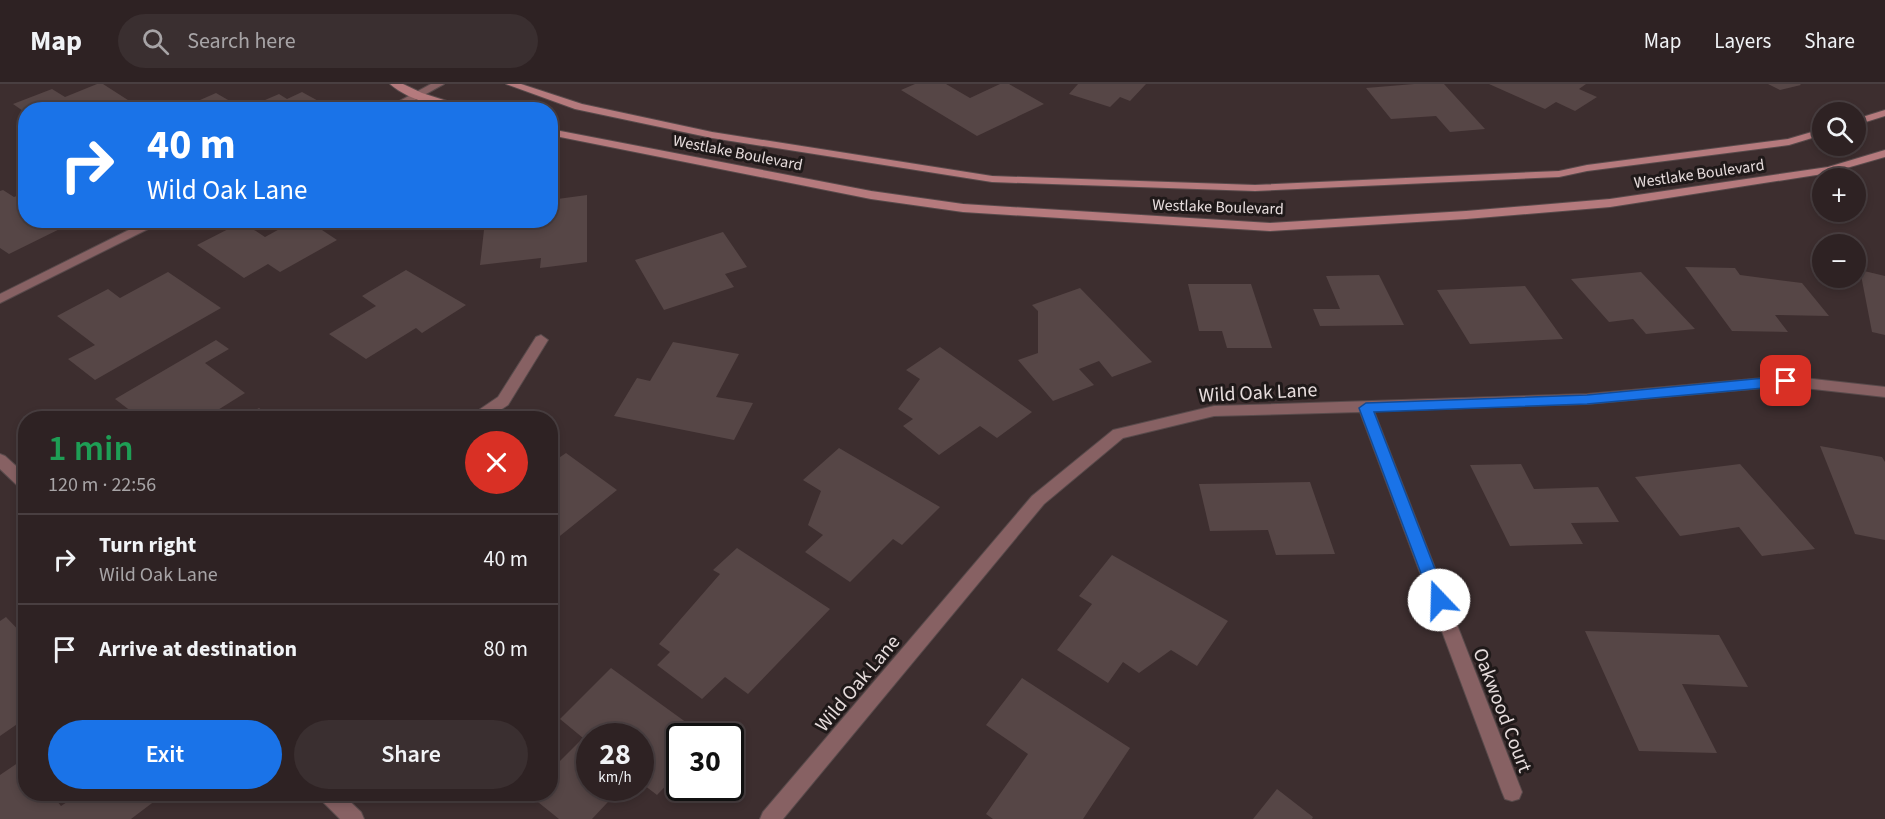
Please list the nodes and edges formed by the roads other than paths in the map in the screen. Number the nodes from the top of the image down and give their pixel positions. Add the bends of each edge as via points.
1 (395, 84) edge
2 (439, 84) edge
3 (511, 84) edge
4 (418, 94) junction
5 (403, 102) edge
6 (444, 102) edge
7 (1885, 113) edge
8 (1866, 119) edge
9 (558, 134) edge
10 (1812, 135) edge
11 (1885, 153) edge
12 (144, 228) edge
13 (0, 298) edge
14 (541, 340) dead end
15 (1885, 392) edge
16 (1366, 408) junction
17 (488, 411) edge
18 (0, 460) edge
19 (18, 477) edge
20 (1512, 792) dead end
21 (336, 801) edge
22 (354, 819) edge
23 (770, 819) edge

1 - 4 street
2 - 4 street
3 - 10 street, Westlake Boulevard via 579,107 711,135 992,179 1075,183 1255,188 1559,174 1789,142
4 - 5 street
4 - 6 street
7 - 8 street
9 - 11 street, Westlake Boulevard via 871,195 963,208 1270,227 1610,203 1829,170
12 - 13 street
14 - 17 street via 503,401
15 - 16 street, Wild Oak Lane via 1786,381 1587,399
16 - 20 street, Oakwood Court
16 - 23 street, Wild Oak Lane via 1214,411 1118,434 1038,500
18 - 19 street
21 - 22 street

